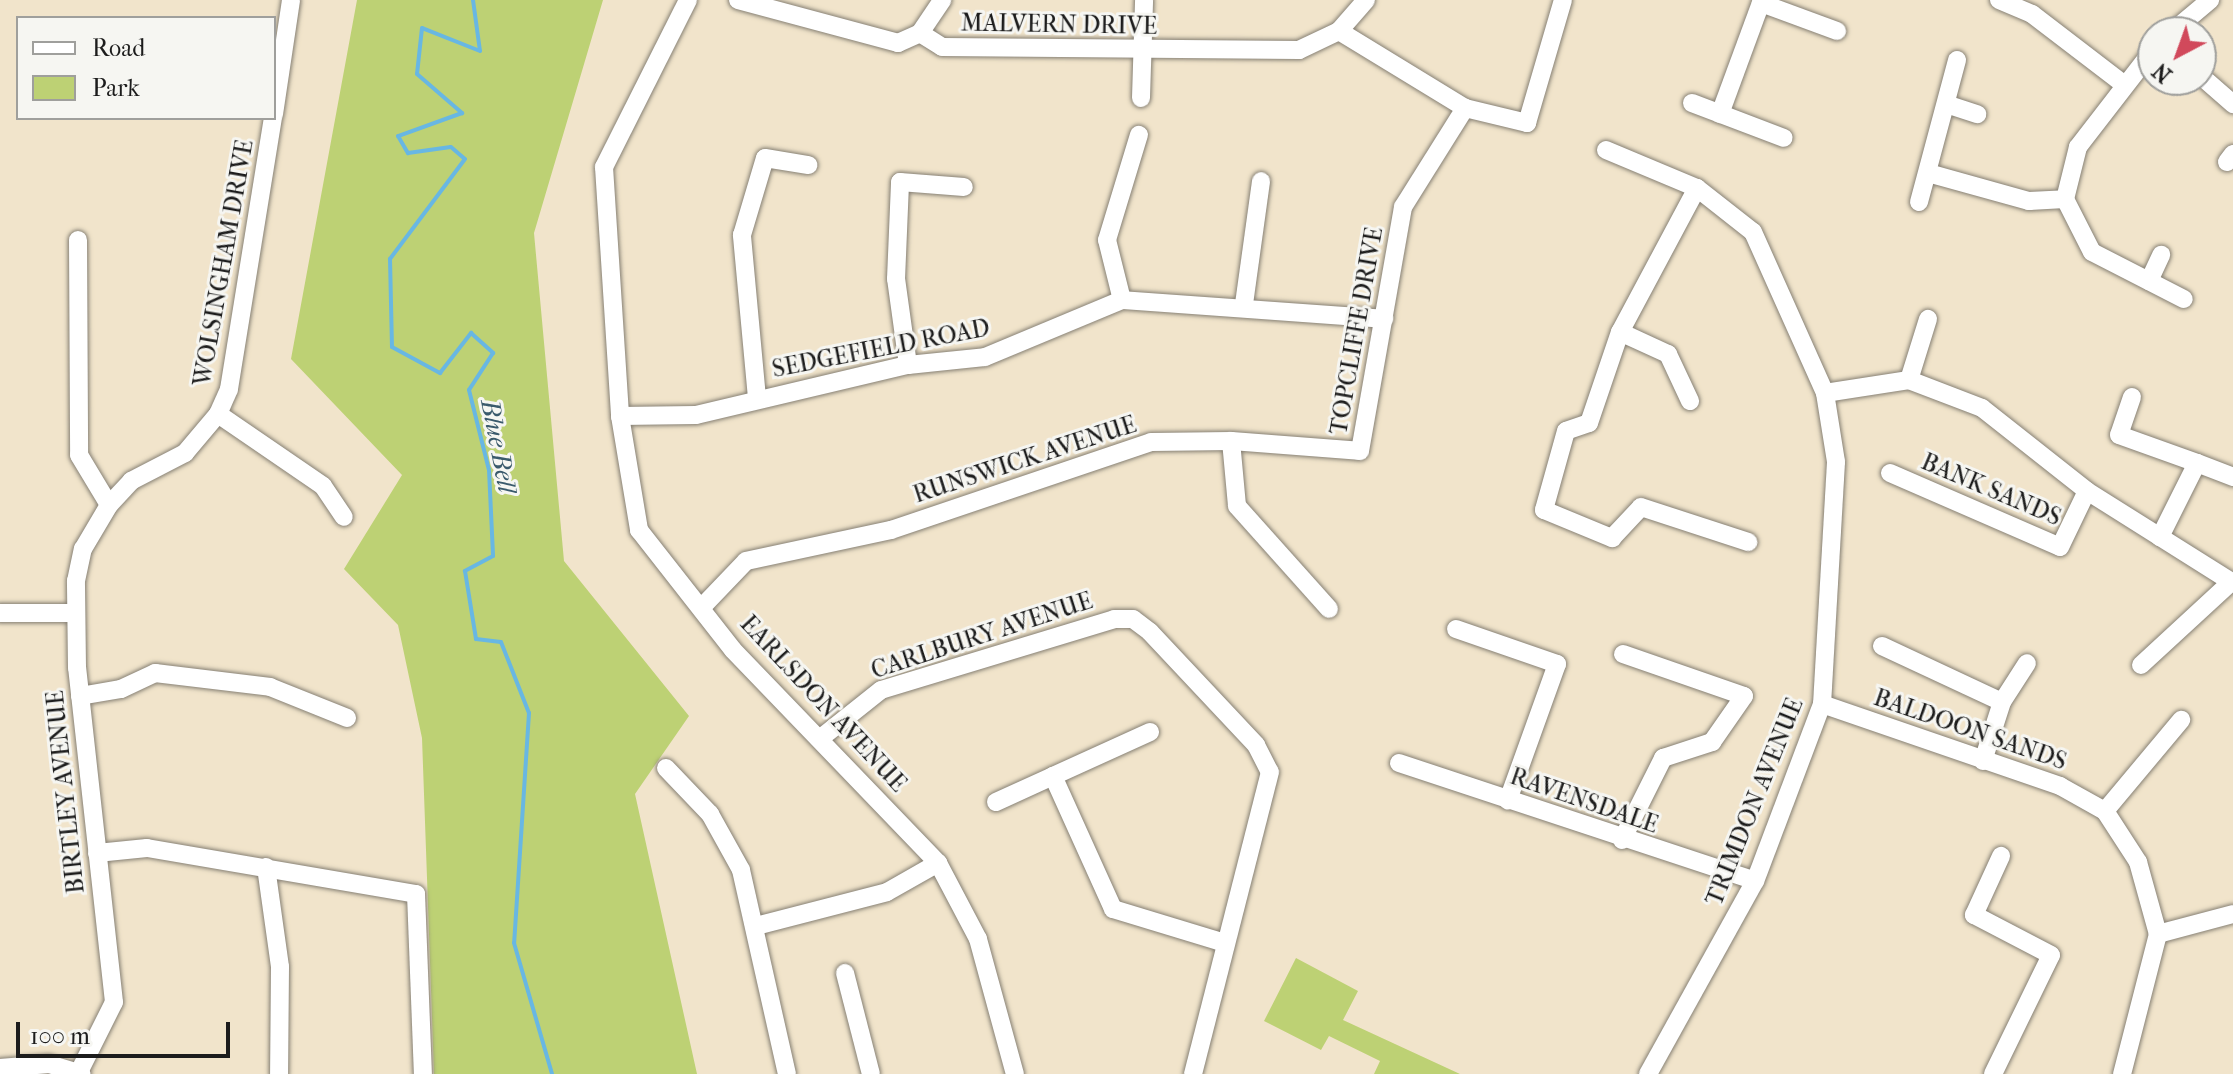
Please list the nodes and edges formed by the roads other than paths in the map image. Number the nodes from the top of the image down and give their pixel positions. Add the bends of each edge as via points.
1 (291, 0) edge
2 (688, 0) edge
3 (942, 0) edge
4 (1144, 0) edge
5 (1366, 0) edge
6 (1563, 0) edge
7 (1999, 0) edge
8 (2210, 0) edge
9 (746, 1) edge
10 (1762, 2) edge
11 (2036, 7) edge
12 (2191, 16) edge
13 (1339, 31) junction
14 (1837, 31) dead end
15 (920, 33) junction
16 (1143, 50) junction
17 (1957, 60) dead end
18 (2137, 66) edge
19 (2121, 82) junction
20 (2217, 90) edge
21 (276, 97) edge
22 (1141, 98) dead end
23 (1692, 103) dead end
24 (1946, 104) junction
25 (2233, 104) edge
26 (1465, 108) junction
27 (1720, 114) junction
28 (1977, 114) dead end
29 (272, 120) edge
30 (1139, 135) dead end
31 (1784, 138) dead end
32 (1606, 150) dead end
33 (808, 165) dead end
34 (1928, 173) junction
35 (1261, 181) dead end
36 (964, 187) dead end
37 (1697, 188) junction
38 (2065, 199) junction
39 (1919, 202) dead end
40 (78, 240) dead end
41 (2161, 255) dead end
42 (2149, 281) junction
43 (2184, 299) dead end
44 (1122, 300) junction
45 (1244, 304) junction
46 (1384, 319) junction
47 (1928, 319) dead end
48 (1620, 332) junction
49 (908, 365) junction
50 (1909, 380) junction
51 (1825, 393) junction
52 (2132, 397) dead end
53 (757, 398) junction
54 (1690, 401) dead end
55 (218, 414) junction
56 (620, 416) junction
57 (1231, 441) junction
58 (2197, 463) junction
59 (1890, 473) dead end
60 (2233, 477) edge
61 (2087, 491) junction
62 (109, 505) junction
63 (344, 517) dead end
64 (2160, 537) junction
65 (1748, 542) dead end
66 (2232, 582) edge
67 (703, 606) junction
68 (1329, 609) dead end
69 (0, 613) edge
70 (74, 613) junction
71 (1456, 629) dead end
72 (1882, 646) dead end
73 (1623, 654) dead end
74 (2027, 663) dead end
75 (2141, 665) dead end
76 (80, 696) junction
77 (2002, 702) junction
78 (1822, 704) junction
79 (347, 718) dead end
80 (2181, 720) dead end
81 (1150, 732) dead end
82 (822, 737) junction
83 (1983, 761) junction
84 (1399, 763) dead end
85 (666, 768) dead end
86 (1053, 776) junction
87 (1508, 800) junction
88 (996, 802) dead end
89 (2105, 811) junction
90 (1622, 840) junction
91 (97, 853) junction
92 (2001, 856) dead end
93 (938, 863) junction
94 (266, 867) junction
95 (1755, 881) junction
96 (2233, 914) edge
97 (756, 926) junction
98 (2158, 934) junction
99 (1225, 943) junction
100 (845, 973) dead end
101 (0, 1068) edge
102 (80, 1073) edge
103 (279, 1074) edge
104 (423, 1074) edge
105 (787, 1074) edge
106 (871, 1074) edge
107 (1015, 1074) edge
108 (1193, 1074) edge
109 (1648, 1074) edge
110 (1993, 1074) edge
111 (2122, 1074) edge

1 - 21 street, WOLSINGHAM DRIVE
2 - 56 street, EARLSDON AVENUE via 604,167
3 - 15 street
4 - 16 street
5 - 13 street
6 - 26 street via 1527,123
7 - 11 street
8 - 12 street
9 - 15 street via 898,43
10 - 14 street
10 - 27 street
11 - 19 street
13 - 16 street, MALVERN DRIVE via 1299,50
13 - 26 street
15 - 16 street, MALVERN DRIVE via 942,47
16 - 22 street
17 - 24 street
18 - 19 street
19 - 38 street via 2078,147
20 - 25 street
23 - 27 street
24 - 28 street
24 - 34 street
26 - 46 street, TOPCLIFFE DRIVE via 1403,207
27 - 31 street
29 - 55 street, WOLSINGHAM DRIVE via 229,389
30 - 44 street via 1107,240
32 - 37 street, TRIMDON AVENUE
33 - 53 street via 765,158 742,235
34 - 38 street via 2029,201
34 - 39 street
35 - 45 street
36 - 49 street via 900,182 896,279
37 - 48 street
37 - 51 street, TRIMDON AVENUE via 1753,232
38 - 42 street via 2092,252
40 - 62 street via 79,455
41 - 42 street
42 - 43 street
44 - 45 street, SEDGEFIELD ROAD
44 - 49 street, SEDGEFIELD ROAD via 985,357
45 - 46 street, SEDGEFIELD ROAD
46 - 57 street, TOPCLIFFE DRIVE via 1360,451
47 - 50 street
48 - 54 street via 1668,354
48 - 65 street via 1589,423 1566,431 1544,510 1612,538 1641,507
49 - 53 street, SEDGEFIELD ROAD
50 - 51 street
50 - 61 street via 1982,408
51 - 78 street, TRIMDON AVENUE via 1836,462 1836,556
52 - 58 street via 2119,435
53 - 56 street, SEDGEFIELD ROAD via 696,415
55 - 62 street, WOLSINGHAM DRIVE via 185,453 131,481
55 - 63 street via 323,486
56 - 67 street, EARLSDON AVENUE via 639,530
57 - 67 street, RUNSWICK AVENUE via 1151,442 891,530 746,561
57 - 68 street via 1237,506
58 - 60 street
58 - 64 street
59 - 61 street, BANK SANDS via 2060,547
61 - 64 street
62 - 70 street, BIRTLEY AVENUE via 83,549
64 - 66 street
66 - 75 street
67 - 82 street, EARLSDON AVENUE via 733,650
69 - 70 street
70 - 76 street, BIRTLEY AVENUE
71 - 87 street via 1557,664
72 - 77 street
73 - 90 street via 1744,696 1712,742 1663,758
74 - 77 street
76 - 79 street via 121,689 155,673 270,687
76 - 91 street, BIRTLEY AVENUE
77 - 83 street
78 - 83 street, BALDOON SANDS
78 - 95 street, TRIMDON AVENUE
80 - 89 street
81 - 86 street via 1135,746
82 - 93 street, EARLSDON AVENUE
82 - 99 street, CARLBURY AVENUE via 881,690 1114,619 1133,619 1268,763 1270,781
83 - 89 street, BALDOON SANDS via 2060,786
84 - 87 street, RAVENSDALE
85 - 97 street via 721,829
86 - 88 street
86 - 99 street via 1113,909
87 - 90 street, RAVENSDALE
89 - 98 street, BALDOON SANDS via 2138,862
90 - 95 street, RAVENSDALE
91 - 94 street via 147,848
91 - 102 street, BIRTLEY AVENUE via 114,1002
92 - 110 street via 1974,915 2051,955
93 - 97 street via 887,892
93 - 107 street, EARLSDON AVENUE via 978,939
94 - 103 street via 280,967
94 - 104 street via 416,894
95 - 109 street, TRIMDON AVENUE
96 - 98 street
97 - 105 street
98 - 111 street, BALDOON SANDS
99 - 108 street, CARLBURY AVENUE
100 - 106 street
101 - 102 street via 49,1064

